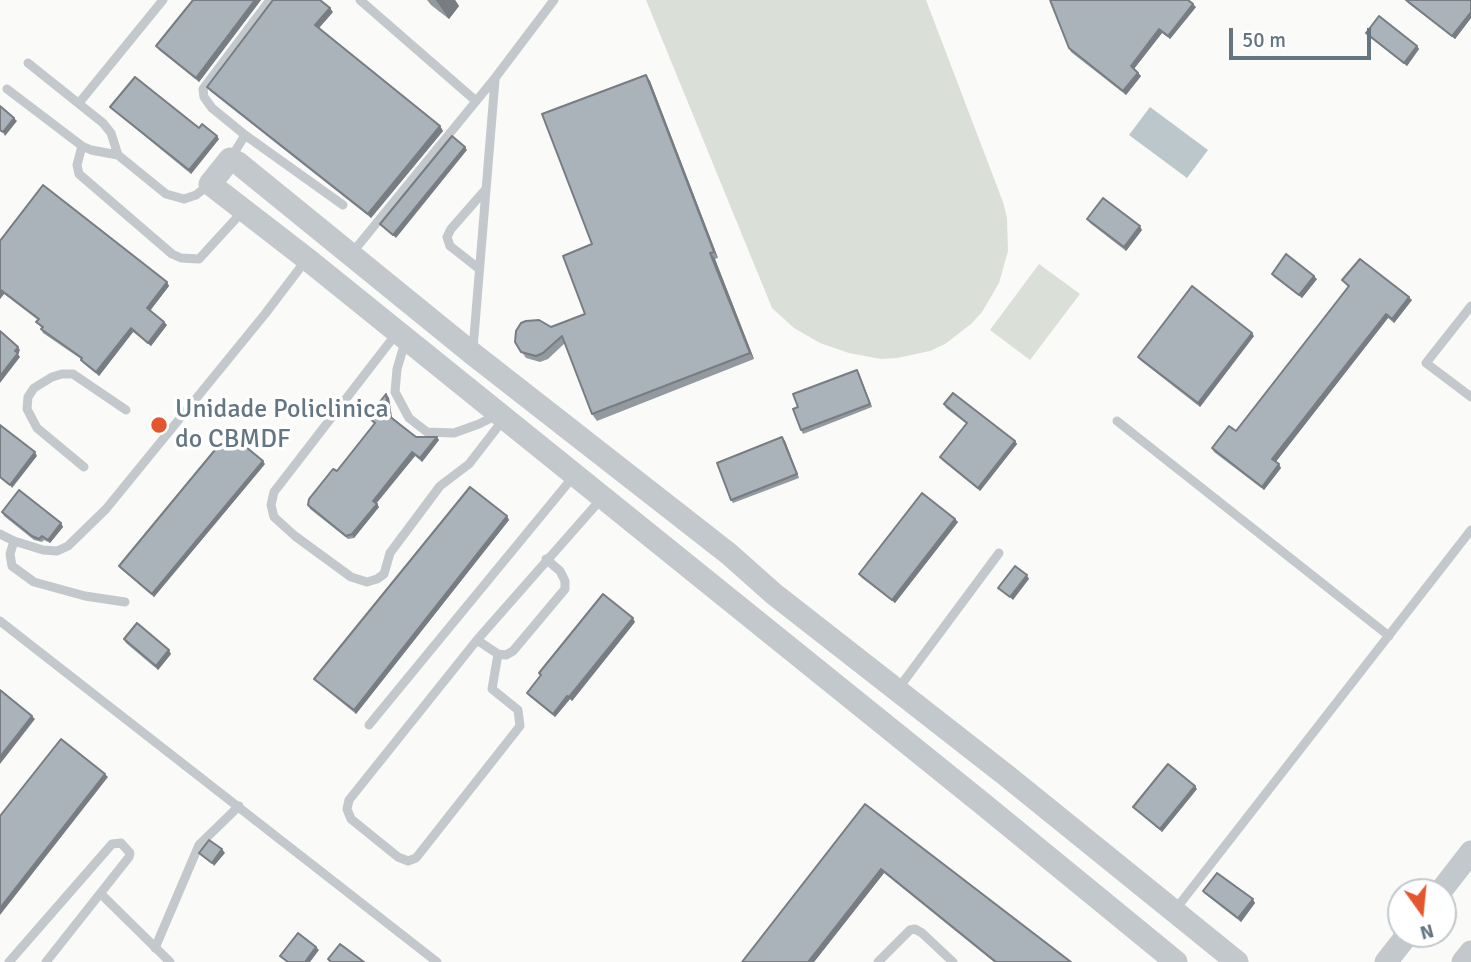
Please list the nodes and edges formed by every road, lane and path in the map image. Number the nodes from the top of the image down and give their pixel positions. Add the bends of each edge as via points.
1 (163, 0) edge
2 (270, 0) edge
3 (360, 0) edge
4 (554, 0) edge
5 (28, 63) dead end
6 (495, 78) junction
7 (7, 89) dead end
8 (476, 101) junction
9 (79, 103) junction
10 (245, 135) junction
11 (82, 146) junction
12 (118, 155) junction
13 (230, 159) junction
14 (209, 184) junction
15 (487, 188) junction
16 (275, 192) junction
17 (343, 205) dead end
18 (248, 214) junction
19 (351, 254) junction
20 (307, 259) junction
21 (478, 268) junction
22 (1471, 306) edge
23 (401, 336) junction
24 (472, 354) junction
25 (1471, 397) edge
26 (542, 409) junction
27 (126, 410) dead end
28 (501, 416) junction
29 (1117, 421) dead end
30 (524, 435) junction
31 (84, 467) dead end
32 (575, 476) junction
33 (602, 498) junction
34 (1471, 530) edge
35 (0, 534) edge
36 (14, 541) junction
37 (999, 553) dead end
38 (546, 559) junction
39 (774, 594) junction
40 (125, 602) dead end
41 (0, 621) edge
42 (755, 621) junction
43 (1389, 636) junction
44 (477, 640) junction
45 (498, 654) junction
46 (897, 690) junction
47 (369, 725) dead end
48 (1007, 776) junction
49 (983, 804) junction
50 (239, 807) junction
51 (1471, 852) edge
52 (1451, 878) edge
53 (101, 894) junction
54 (1182, 918) junction
55 (155, 948) junction
56 (1397, 948) edge
57 (1471, 952) edge
58 (9, 962) edge
59 (46, 962) edge
60 (170, 962) edge
61 (437, 962) edge
62 (878, 962) edge
63 (953, 962) edge
64 (1177, 962) edge
65 (1237, 962) edge
66 (1386, 962) edge
67 (1463, 962) edge

1 - 9 lane
2 - 10 lane via 202,89 212,108
3 - 8 lane
4 - 6 lane
5 - 9 lane
6 - 8 lane
6 - 15 lane
7 - 11 lane
8 - 19 lane
9 - 12 lane via 111,133
10 - 13 lane
10 - 17 lane
11 - 12 lane
11 - 18 lane via 79,174 181,258 198,259
12 - 14 lane via 166,194 184,199
13 - 14 street
13 - 16 street
14 - 18 street
15 - 21 lane
15 - 21 lane via 446,237 450,246
16 - 18 street
16 - 19 street
18 - 20 street
19 - 24 street
20 - 23 street
20 - 36 lane via 106,509 80,535 57,551
21 - 24 lane
22 - 25 lane via 1426,363
23 - 28 street
23 - 28 lane via 395,392 409,418 427,432 454,433
23 - 28 lane via 274,492 274,517 295,536 351,577 367,582 377,579 384,574 390,552 440,486 469,464
24 - 26 street
26 - 30 street
26 - 39 street
27 - 31 lane via 73,374 52,377 34,388 27,409 37,428
28 - 30 street
29 - 43 lane
30 - 32 street
32 - 33 street
32 - 47 lane
33 - 38 lane
33 - 42 street
34 - 43 lane
35 - 36 lane
36 - 40 lane via 12,566 34,582
37 - 46 lane
38 - 44 lane
38 - 45 lane via 560,572 565,589 513,651
39 - 42 street
39 - 46 street
41 - 50 lane
42 - 49 street
43 - 54 lane
44 - 45 lane
44 - 45 lane via 349,800 351,820 398,858 416,858 520,726 518,710 492,690
46 - 48 street
48 - 49 street
48 - 54 street
49 - 64 street
50 - 55 lane via 199,845
50 - 61 lane
51 - 52 street
53 - 55 lane
53 - 58 lane via 129,857 121,844 112,844
53 - 59 lane
54 - 64 street
54 - 65 street
55 - 60 lane
56 - 66 street
57 - 67 street
62 - 63 lane via 915,929

